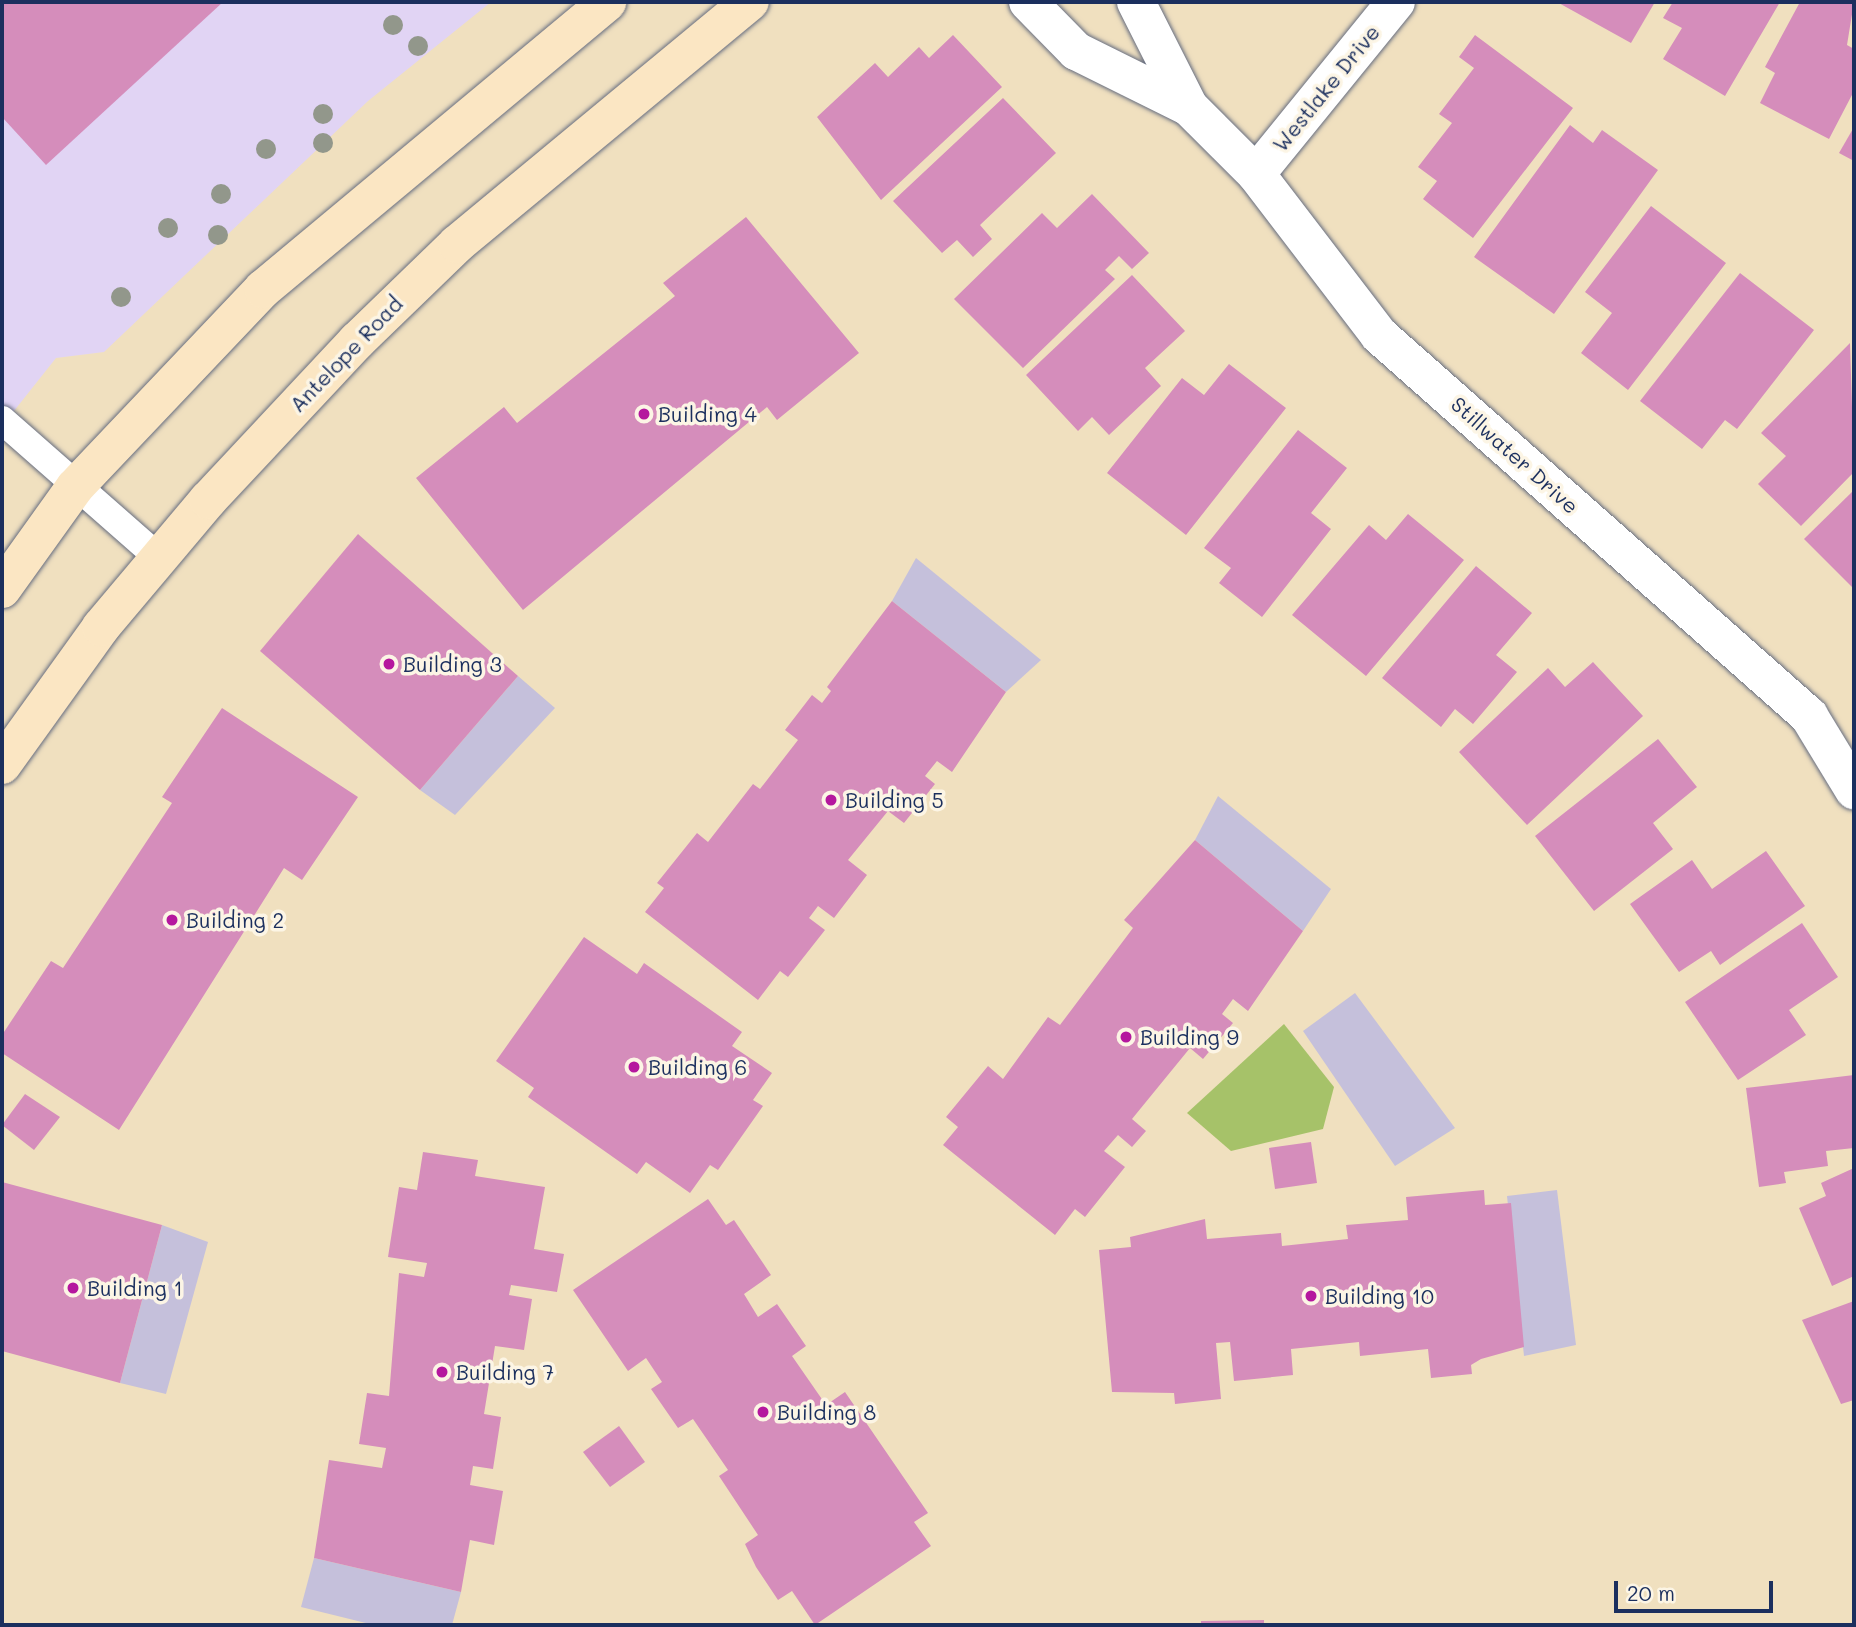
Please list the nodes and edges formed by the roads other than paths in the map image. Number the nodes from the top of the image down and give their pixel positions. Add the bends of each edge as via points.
1 (607, 2) edge
2 (750, 2) edge
3 (1028, 2) edge
4 (1136, 2) edge
5 (1396, 2) edge
6 (1189, 107) junction
7 (1256, 174) junction
8 (2, 419) edge
9 (75, 487) junction
10 (159, 558) junction
11 (2, 589) edge
12 (2, 765) edge
13 (1854, 790) edge

1 - 9 main road via 262,289
2 - 10 main road, Antelope Road via 457,244 357,341
3 - 6 street, Stillwater Drive via 1076,51
4 - 6 street, Stillwater Drive
5 - 7 street, Westlake Drive
6 - 7 street, Stillwater Drive
7 - 13 street, Stillwater Drive via 1379,335 1809,716
8 - 9 lane
9 - 10 lane
9 - 11 main road
10 - 12 main road, Antelope Road

